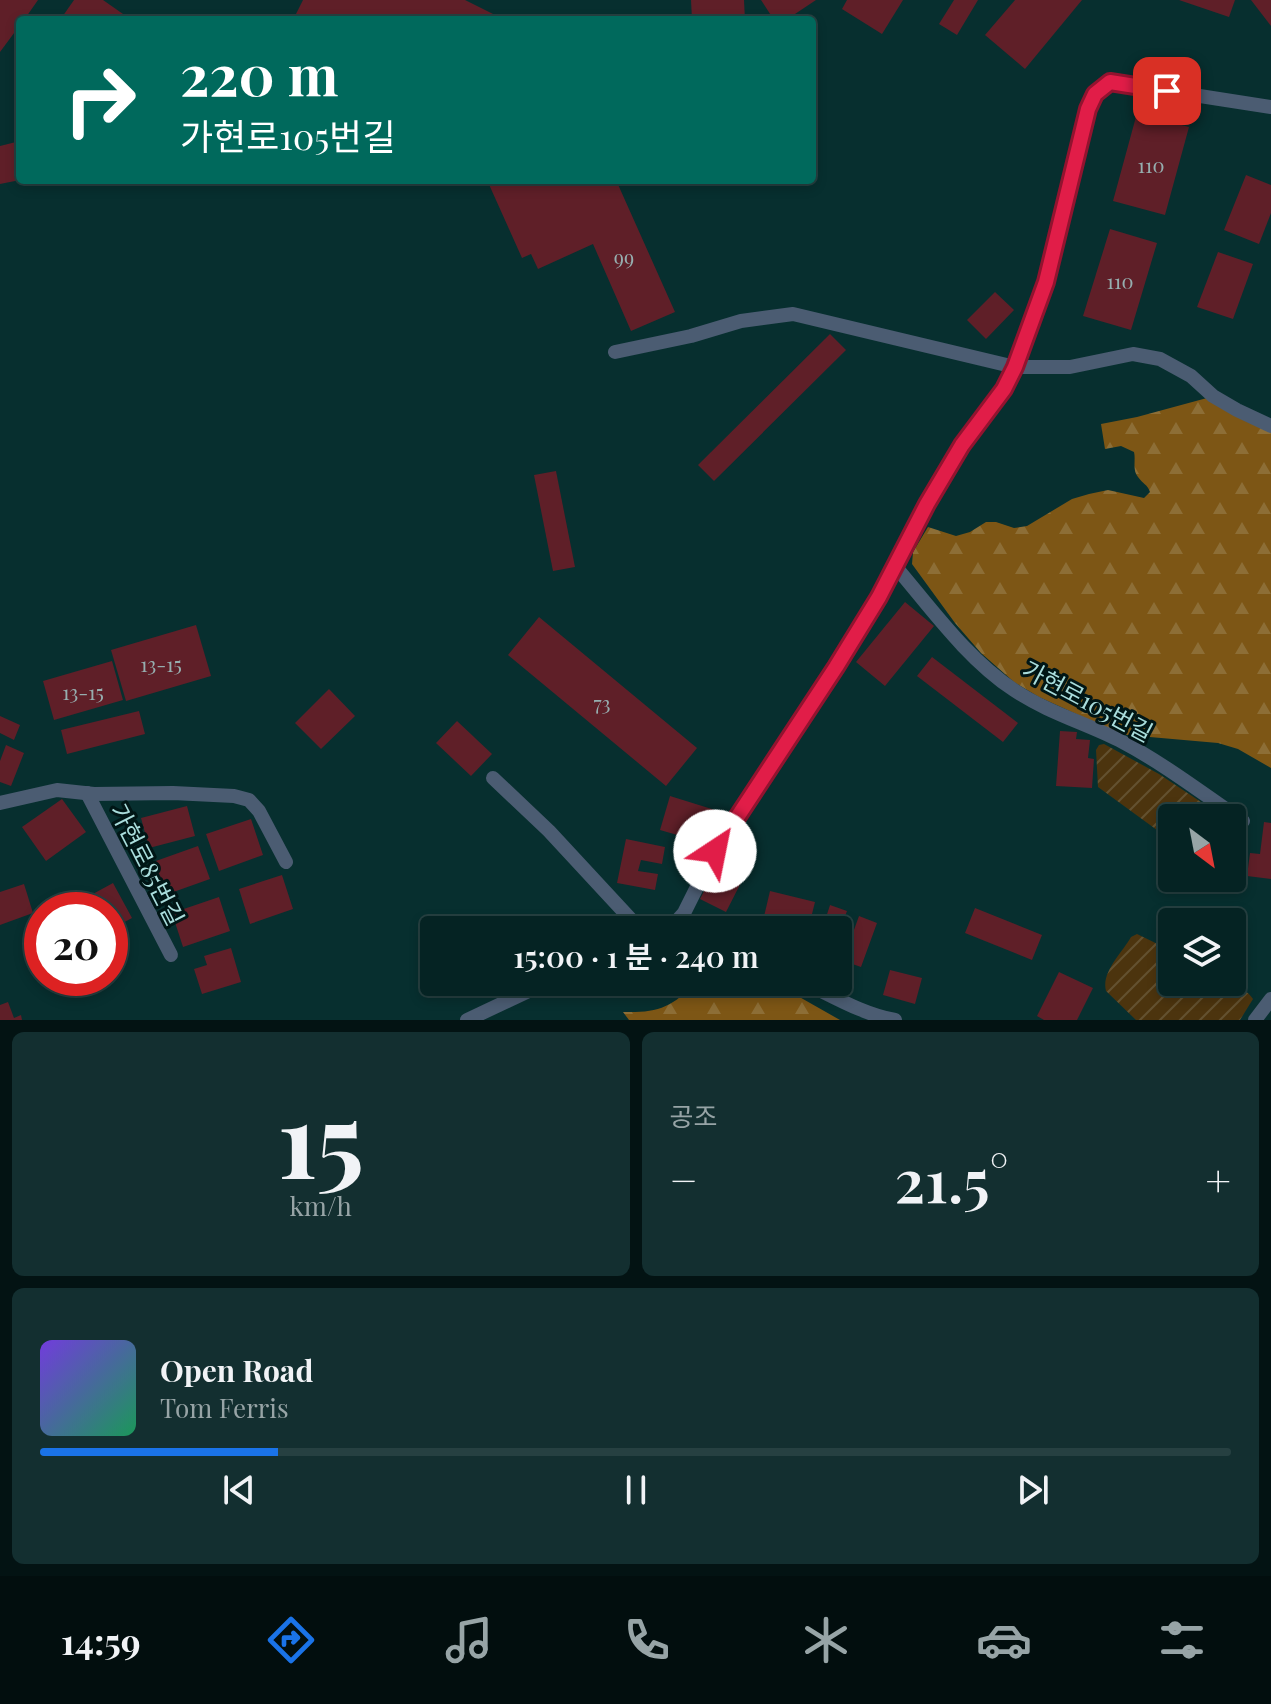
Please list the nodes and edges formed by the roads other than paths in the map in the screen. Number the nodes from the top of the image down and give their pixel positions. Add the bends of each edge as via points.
1 (1271, 107) edge
2 (615, 352) dead end
3 (1015, 367) junction
4 (1271, 426) edge
5 (895, 566) junction
6 (493, 778) dead end
7 (87, 793) junction
8 (0, 803) edge
9 (1218, 804) edge
10 (286, 862) dead end
11 (623, 916) edge
12 (681, 916) edge
13 (171, 955) dead end
14 (518, 996) edge
15 (832, 996) edge
16 (1271, 999) edge
17 (467, 1020) edge
18 (895, 1020) edge
19 (1255, 1020) edge

1 - 3 lane via 1110,82 1095,94 1046,282
2 - 3 lane via 741,321 793,314
3 - 4 lane via 1070,367 1133,354 1160,359 1213,396
3 - 5 lane via 962,445
5 - 9 lane, 가현로105번길 via 974,656 1012,689 1117,739
5 - 12 lane via 836,667 715,851
6 - 11 lane via 549,831
7 - 8 lane, 가현로85번길 via 57,790
7 - 10 lane, 가현로85번길 via 249,800
7 - 13 lane, 가현로85번길
14 - 17 lane
15 - 18 lane
16 - 19 lane

